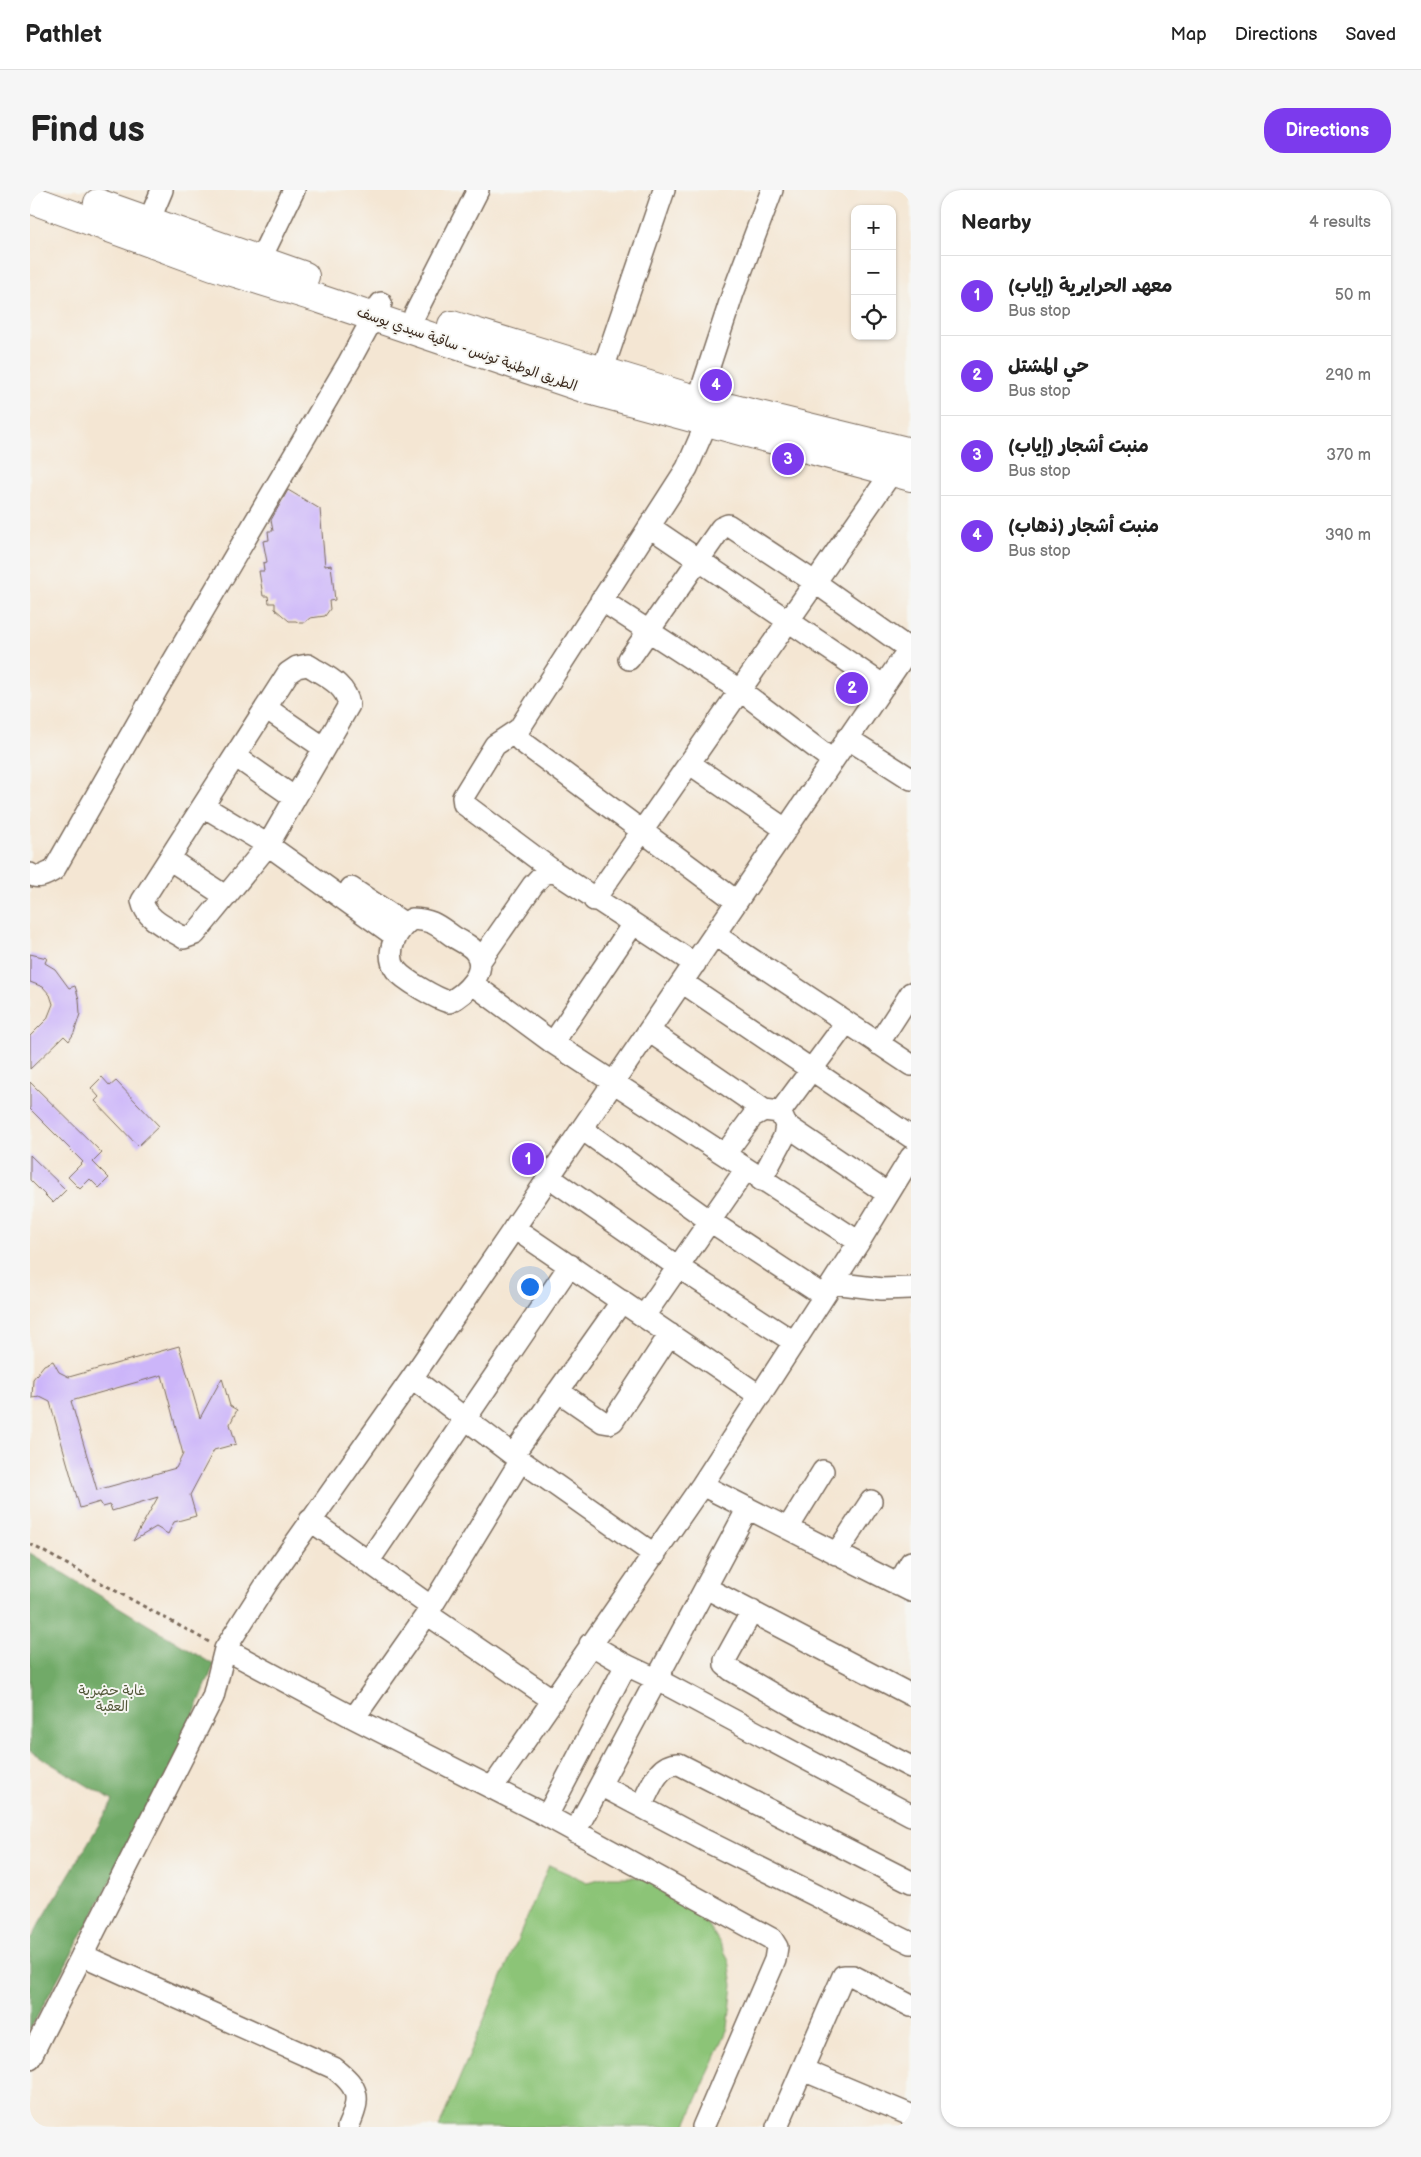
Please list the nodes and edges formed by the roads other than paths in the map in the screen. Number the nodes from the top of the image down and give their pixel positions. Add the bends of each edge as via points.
1 (61, 190) edge
2 (162, 190) edge
3 (294, 190) edge
4 (478, 190) edge
5 (664, 190) edge
6 (772, 190) edge
7 (30, 199) edge
8 (149, 221) junction
9 (260, 260) junction
10 (378, 311) junction
11 (414, 314) junction
12 (602, 372) junction
13 (702, 411) junction
14 (911, 452) edge
15 (902, 474) edge
16 (650, 527) junction
17 (698, 560) junction
18 (816, 583) junction
19 (601, 600) junction
20 (788, 622) junction
21 (649, 631) junction
22 (910, 648) edge
23 (629, 659) dead end
24 (896, 679) edge
25 (741, 691) junction
26 (266, 708) junction
27 (519, 729) junction
28 (847, 738) junction
29 (324, 748) junction
30 (235, 756) junction
31 (832, 760) junction
32 (690, 763) junction
33 (911, 779) edge
34 (295, 798) junction
35 (203, 806) junction
36 (785, 829) junction
37 (641, 830) junction
38 (270, 840) junction
39 (169, 859) junction
40 (556, 872) junction
41 (30, 874) edge
42 (225, 896) junction
43 (594, 900) junction
44 (736, 901) junction
45 (633, 924) junction
46 (400, 930) junction
47 (715, 935) junction
48 (480, 962) junction
49 (695, 964) junction
50 (682, 982) junction
51 (472, 984) junction
52 (911, 992) edge
53 (846, 1023) junction
54 (649, 1031) junction
55 (553, 1043) junction
56 (878, 1044) junction
57 (911, 1065) edge
58 (812, 1070) junction
59 (614, 1082) junction
60 (776, 1116) junction
61 (582, 1129) junction
62 (911, 1137) edge
63 (726, 1154) junction
64 (911, 1157) edge
65 (754, 1175) junction
66 (549, 1177) junction
67 (888, 1194) junction
68 (710, 1221) junction
69 (514, 1228) junction
70 (859, 1242) junction
71 (570, 1265) junction
72 (678, 1266) junction
73 (911, 1288) edge
74 (829, 1289) junction
75 (622, 1301) junction
76 (644, 1316) junction
77 (670, 1334) junction
78 (794, 1342) junction
79 (412, 1378) junction
80 (558, 1391) junction
81 (760, 1396) junction
82 (466, 1419) junction
83 (517, 1458) junction
84 (823, 1471) dead end
85 (702, 1485) junction
86 (871, 1501) dead end
87 (748, 1508) junction
88 (310, 1520) junction
89 (788, 1528) junction
90 (836, 1554) junction
91 (655, 1555) junction
92 (368, 1562) junction
93 (911, 1562) edge
94 (706, 1588) junction
95 (905, 1588) edge
96 (428, 1610) junction
97 (752, 1611) junction
98 (590, 1644) junction
99 (226, 1649) junction
100 (626, 1665) junction
101 (658, 1680) junction
102 (911, 1695) edge
103 (553, 1700) junction
104 (354, 1718) junction
105 (911, 1767) edge
106 (600, 1785) junction
107 (492, 1788) junction
108 (641, 1806) junction
109 (911, 1815) edge
110 (547, 1816) junction
111 (575, 1832) junction
112 (911, 1882) edge
113 (911, 1943) edge
114 (82, 1955) junction
115 (911, 2006) edge
116 (30, 2058) edge
117 (803, 2070) junction
118 (907, 2116) edge
119 (348, 2127) edge
120 (704, 2127) edge
121 (778, 2127) edge

1 - 8 highway, الطريق الوطنية تونس - ساقية سيدي يوسف
2 - 8 street
3 - 9 street
4 - 11 street
5 - 12 street
6 - 13 street via 733,293
7 - 10 highway, الطريق الوطنية تونس - ساقية سيدي يوسف via 260,281
8 - 9 highway, الطريق الوطنية تونس - ساقية سيدي يوسف
9 - 10 highway, الطريق الوطنية تونس - ساقية سيدي يوسف
10 - 11 highway, الطريق الوطنية تونس - ساقية سيدي يوسف
10 - 13 highway, الطريق الوطنية تونس - ساقية سيدي يوسف via 589,390
10 - 41 street via 54,870 44,876
11 - 12 highway, الطريق الوطنية تونس - ساقية سيدي يوسف
12 - 13 highway, الطريق الوطنية تونس - ساقية سيدي يوسف
13 - 14 highway, الطريق الوطنية تونس - ساقية سيدي يوسف
13 - 15 highway, الطريق الوطنية تونس - ساقية سيدي يوسف
13 - 16 street via 687,468
15 - 18 street
16 - 17 street
16 - 19 street
17 - 18 street via 721,528 728,525
17 - 20 street
17 - 21 street
18 - 20 street
18 - 22 street
19 - 21 street
19 - 27 street
20 - 24 street
20 - 25 street
21 - 23 street
21 - 25 street
22 - 24 street
24 - 28 street
25 - 31 street
25 - 32 street
26 - 29 street
26 - 29 street via 288,673 297,667 308,665 344,689 349,705
26 - 30 street
27 - 37 street via 521,741
27 - 40 street via 495,745 463,797 464,804
28 - 31 street
28 - 33 street
29 - 34 street
30 - 34 street
30 - 35 street
31 - 36 street
32 - 36 street
32 - 37 street
34 - 38 street
35 - 38 street
35 - 39 street
36 - 44 street
37 - 43 street
37 - 44 street
38 - 42 street
38 - 46 street
39 - 42 street
39 - 42 street via 142,901 150,916 184,938 190,937
40 - 43 street
40 - 48 street via 544,873 533,885
43 - 45 street
44 - 47 street
45 - 49 street
45 - 55 street
46 - 48 street via 412,919 430,920 476,951
46 - 51 street via 391,957 396,970 436,998 449,1002 461,996
47 - 49 street
47 - 53 street
48 - 51 street
49 - 50 street
50 - 54 street
50 - 58 street
51 - 55 street
52 - 56 street
53 - 56 street
53 - 58 street
54 - 59 street
54 - 60 street
55 - 59 street
56 - 57 street
58 - 60 street
58 - 62 street
59 - 61 street
59 - 63 street
60 - 63 street via 753,1116
60 - 65 street via 784,1137
60 - 67 street
61 - 66 street
61 - 68 street
63 - 65 street
64 - 67 street
65 - 68 street
65 - 70 street
66 - 69 street
66 - 72 street
67 - 70 street
68 - 72 street
68 - 74 street
69 - 71 street
69 - 79 street
70 - 74 street
71 - 75 street
71 - 82 street
72 - 76 street
72 - 78 street
73 - 74 street
74 - 78 street
75 - 76 street
75 - 80 street
76 - 77 street
77 - 80 street via 613,1421 603,1422
77 - 81 street
78 - 81 street
79 - 82 street
79 - 88 street
80 - 83 street
81 - 85 street
82 - 83 street
82 - 92 street
83 - 91 street
83 - 96 street
84 - 89 street
85 - 87 street
85 - 91 street
86 - 90 street
87 - 89 street
87 - 94 street
88 - 92 street
88 - 99 street
89 - 90 street
90 - 95 street
91 - 98 street
92 - 96 street
93 - 95 street
94 - 97 street
94 - 101 street
96 - 103 street
96 - 104 street
97 - 102 street
97 - 105 street via 725,1665 800,1710
98 - 100 street
98 - 103 street
99 - 104 street
99 - 114 street via 213,1697
100 - 101 street
100 - 110 street
101 - 106 street
101 - 109 street
103 - 107 street
104 - 107 street
106 - 108 street
106 - 111 street
107 - 110 street
108 - 112 street via 660,1770 679,1764
108 - 113 street
110 - 111 street
111 - 120 street via 769,1937 777,1947 775,1960
114 - 116 street
114 - 119 street via 334,2068 347,2078 356,2093 356,2108
115 - 117 street via 854,1976 843,1976
117 - 118 street
117 - 121 street

